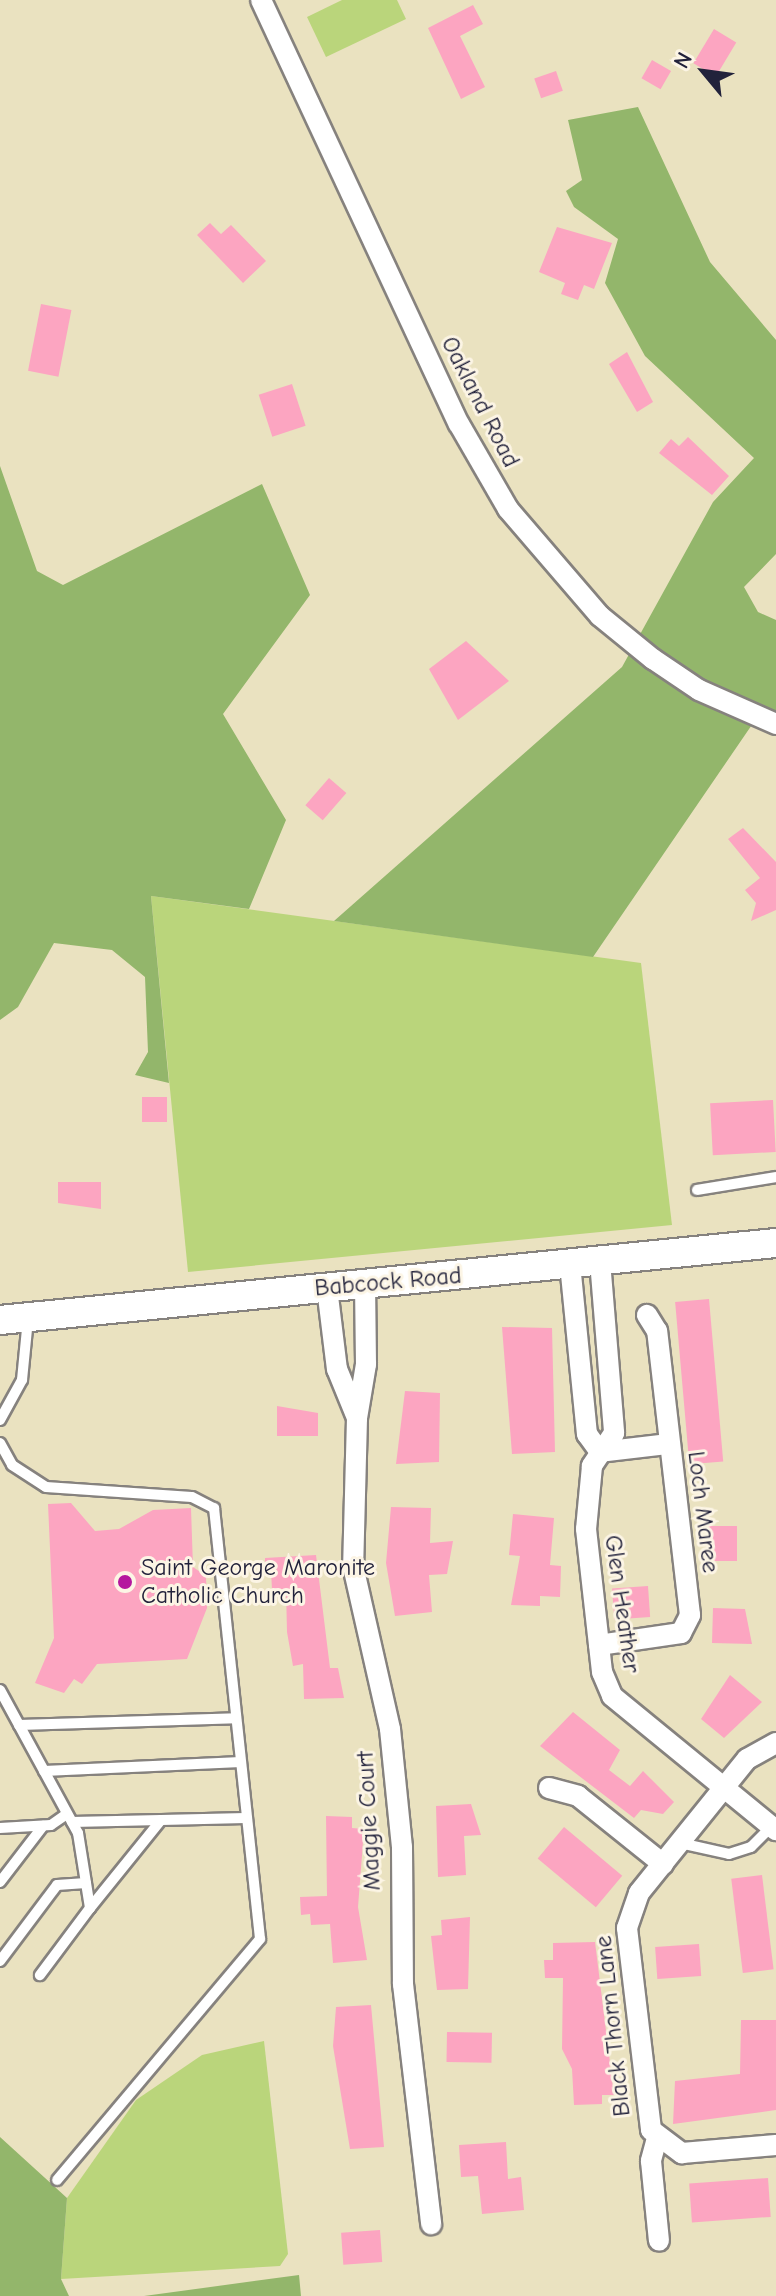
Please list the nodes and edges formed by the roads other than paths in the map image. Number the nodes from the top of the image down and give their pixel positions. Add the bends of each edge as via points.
1 (261, 0) edge
2 (776, 724) edge
3 (776, 1177) edge
4 (697, 1190) dead end
5 (776, 1243) edge
6 (600, 1261) junction
7 (570, 1264) junction
8 (365, 1284) junction
9 (327, 1288) junction
10 (647, 1315) dead end
11 (14, 1319) edge
12 (357, 1418) junction
13 (0, 1420) edge
14 (0, 1443) edge
15 (668, 1444) junction
16 (600, 1452) junction
17 (599, 1645) junction
18 (0, 1690) edge
19 (236, 1718) junction
20 (19, 1725) junction
21 (776, 1743) edge
22 (241, 1762) junction
23 (44, 1771) junction
24 (549, 1788) dead end
25 (725, 1788) junction
26 (69, 1818) junction
27 (246, 1818) junction
28 (161, 1820) junction
29 (43, 1826) junction
30 (0, 1828) edge
31 (774, 1828) edge
32 (680, 1843) junction
33 (663, 1864) junction
34 (0, 1882) edge
35 (86, 1883) junction
36 (90, 1908) junction
37 (0, 1961) edge
38 (40, 1975) dead end
39 (657, 2138) junction
40 (776, 2145) edge
41 (57, 2180) dead end
42 (431, 2224) dead end
43 (659, 2241) dead end

1 - 2 street, Oakland Road via 459,424 508,509 600,616 653,659 699,690
3 - 4 lane
5 - 6 main road, Babcock Road
6 - 7 main road, Babcock Road
6 - 16 street, Glen Heather via 614,1433
7 - 8 main road, Babcock Road
7 - 16 street via 587,1434
8 - 9 main road, Babcock Road
8 - 12 street, Maggie Court
9 - 11 main road, Babcock Road
9 - 12 street, Maggie Court via 337,1369
10 - 15 street, Loch Maree via 657,1331
11 - 13 lane via 22,1380
12 - 42 street, Maggie Court via 353,1566 390,1729 402,1847 399,1933
14 - 19 lane via 12,1465 46,1487 192,1497 214,1508
15 - 16 street
15 - 17 street, Loch Maree via 687,1625 659,1639
16 - 17 street, Glen Heather via 586,1507
17 - 25 street, Glen Heather via 612,1696
18 - 20 lane
19 - 20 lane
19 - 22 lane
20 - 23 lane
21 - 25 street, Black Thorn Lane via 756,1750
22 - 23 lane
22 - 27 lane
23 - 26 lane
24 - 33 street via 578,1796
25 - 31 street, Glen Heather
25 - 32 street, Black Thorn Lane
26 - 28 lane
26 - 29 lane
26 - 35 lane
27 - 28 lane
27 - 41 lane via 260,1939
28 - 36 lane
29 - 30 lane
29 - 34 lane
31 - 32 lane via 751,1847 729,1854
32 - 33 street, Black Thorn Lane
33 - 39 street, Black Thorn Lane via 633,1901 627,1928 645,2106
35 - 36 lane
35 - 37 lane via 57,1885
36 - 38 lane
39 - 40 street via 682,2153
39 - 43 street, Black Thorn Lane via 651,2161

